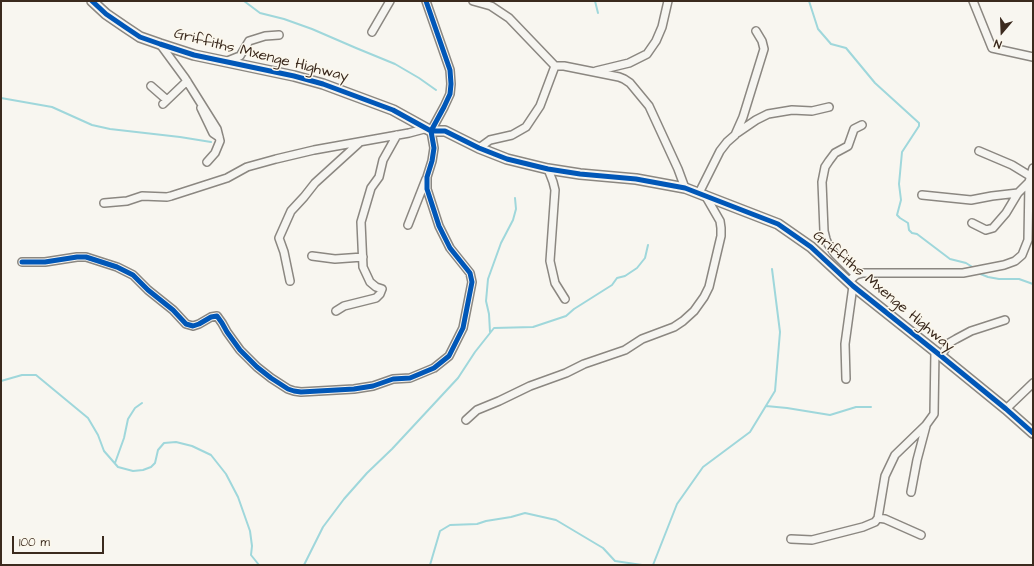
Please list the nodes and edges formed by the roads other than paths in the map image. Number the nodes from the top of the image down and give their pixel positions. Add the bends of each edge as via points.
1 (92, 1) edge
2 (390, 1) edge
3 (426, 1) edge
4 (474, 1) edge
5 (668, 1) edge
6 (973, 1) edge
7 (756, 31) dead end
8 (372, 32) dead end
9 (280, 36) dead end
10 (160, 44) junction
11 (1033, 57) edge
12 (224, 62) junction
13 (555, 66) junction
14 (593, 72) junction
15 (188, 82) junction
16 (151, 86) dead end
17 (829, 107) dead end
18 (862, 125) dead end
19 (431, 131) junction
20 (397, 135) junction
21 (735, 135) junction
22 (219, 139) junction
23 (211, 142) dead end
24 (359, 143) junction
25 (479, 148) junction
26 (979, 151) dead end
27 (207, 162) dead end
28 (1033, 168) edge
29 (548, 169) junction
30 (427, 177) junction
31 (1029, 179) junction
32 (685, 188) junction
33 (702, 194) junction
34 (1018, 194) junction
35 (922, 195) dead end
36 (104, 203) dead end
37 (972, 223) dead end
38 (408, 225) dead end
39 (312, 256) dead end
40 (363, 258) junction
41 (22, 262) dead end
42 (856, 275) junction
43 (290, 281) dead end
44 (851, 284) junction
45 (565, 299) dead end
46 (336, 311) dead end
47 (1005, 320) dead end
48 (938, 354) junction
49 (846, 379) dead end
50 (1033, 383) edge
51 (1006, 409) junction
52 (466, 420) dead end
53 (926, 426) junction
54 (1033, 433) edge
55 (911, 492) dead end
56 (878, 518) junction
57 (921, 535) dead end
58 (791, 539) dead end

1 - 10 street, Griffiths Mxenge Highway via 125,27
2 - 8 street
3 - 19 street via 451,77 450,94
4 - 13 street via 491,6 509,18
5 - 14 street via 662,27 647,54 629,63
6 - 11 street via 992,48
7 - 21 street via 764,49
9 - 12 street via 264,36 249,41 240,56
10 - 12 street, Griffiths Mxenge Highway
10 - 15 street
12 - 19 street, Griffiths Mxenge Highway via 323,84 393,110
13 - 14 street
13 - 25 street via 540,106 526,127 512,135 490,140
14 - 32 street via 624,79 634,87 649,106
15 - 16 street via 166,102
15 - 22 street via 218,128
17 - 21 street via 792,110 764,116
18 - 42 street via 854,129 848,146 829,161 822,182 826,239 835,254
19 - 20 street via 424,129
19 - 25 street, Griffiths Mxenge Highway via 445,131
19 - 30 street via 434,148
20 - 24 street
20 - 40 street via 383,160 379,177 371,188 364,209 361,222
21 - 33 street via 720,151
22 - 23 street
22 - 27 street via 215,153
24 - 36 street via 314,150 247,167 227,178 171,196 142,196 127,201
24 - 43 street via 315,183 291,211 279,238
25 - 29 street, Griffiths Mxenge Highway via 507,159
26 - 31 street via 1006,162
28 - 31 street
29 - 32 street, Griffiths Mxenge Highway via 636,179
29 - 45 street via 554,190 550,261 555,283
30 - 38 street
30 - 41 street via 427,189 439,226 450,248 472,277 463,328 449,356 434,368 410,378 393,379 373,386 301,392 288,389 271,378 240,350 217,316 193,326 186,324 174,310 133,275 117,267 86,257
31 - 34 street
31 - 42 street via 1028,240 1022,255 1016,261 963,273 872,272
32 - 33 street, Griffiths Mxenge Highway
33 - 44 street, Griffiths Mxenge Highway via 778,224 811,246
33 - 52 street via 720,221 721,236 710,287 694,311 674,327 642,339 624,350 530,386 477,410
34 - 35 street via 971,200
34 - 37 street via 993,228 986,230
39 - 40 street via 335,259
40 - 46 street via 367,276 370,282 382,289 380,294 376,298 344,306
42 - 44 street
44 - 48 street, Griffiths Mxenge Highway
44 - 49 street via 845,344
47 - 48 street via 956,339
48 - 51 street, Griffiths Mxenge Highway
48 - 53 street via 934,414
50 - 51 street
51 - 54 street, Griffiths Mxenge Highway
53 - 55 street via 916,460
53 - 56 street via 895,455 884,476
56 - 57 street
56 - 58 street via 864,528 812,540

